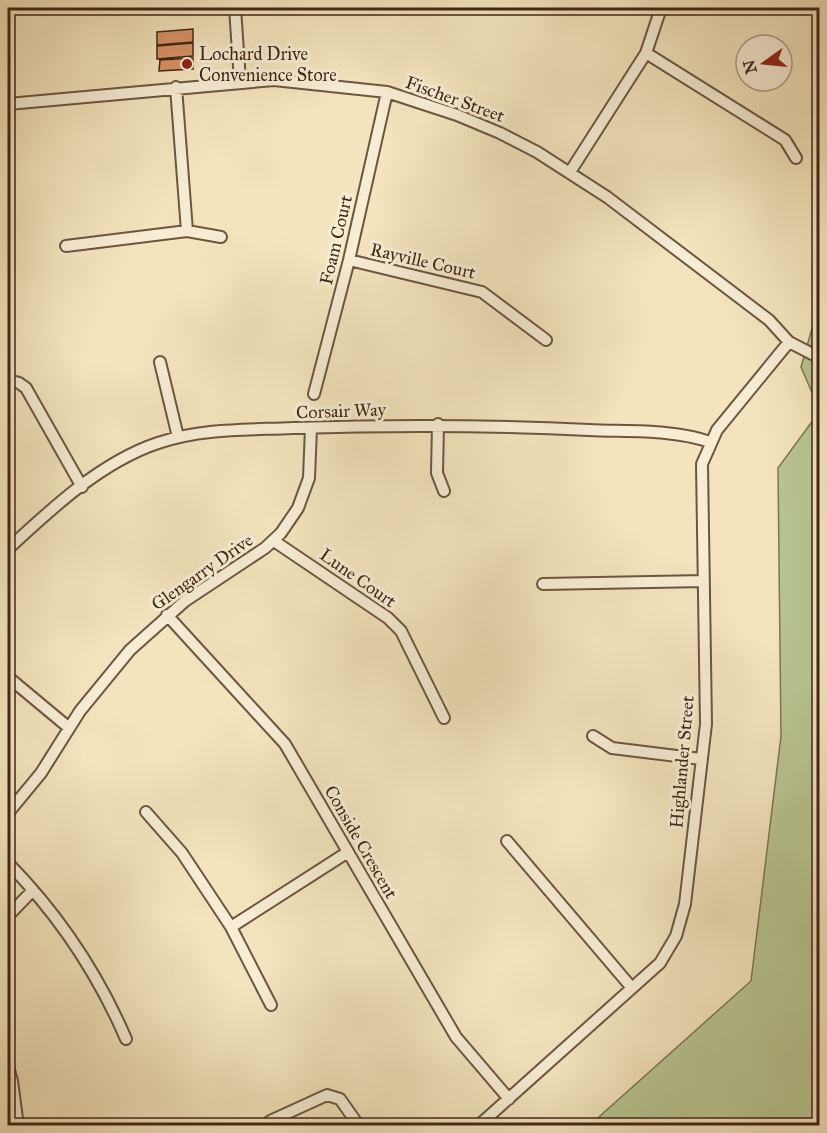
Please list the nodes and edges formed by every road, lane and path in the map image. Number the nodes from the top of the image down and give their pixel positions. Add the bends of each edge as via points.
1 (235, 8) edge
2 (661, 8) edge
3 (646, 53) junction
4 (240, 81) junction
5 (176, 87) junction
6 (387, 92) junction
7 (8, 104) edge
8 (796, 158) dead end
9 (570, 172) junction
10 (188, 231) junction
11 (222, 237) dead end
12 (66, 246) dead end
13 (349, 260) junction
14 (546, 340) dead end
15 (789, 342) junction
16 (819, 358) edge
17 (160, 362) dead end
18 (8, 380) edge
19 (314, 394) dead end
20 (438, 424) junction
21 (311, 428) junction
22 (178, 437) junction
23 (710, 442) junction
24 (82, 487) junction
25 (444, 491) dead end
26 (274, 541) junction
27 (8, 549) edge
28 (704, 580) junction
29 (543, 584) dead end
30 (167, 615) junction
31 (8, 677) edge
32 (444, 718) dead end
33 (68, 727) junction
34 (593, 736) dead end
35 (701, 759) junction
36 (146, 812) dead end
37 (8, 813) edge
38 (507, 841) dead end
39 (348, 852) junction
40 (8, 863) edge
41 (33, 890) junction
42 (8, 916) edge
43 (231, 927) junction
44 (632, 988) junction
45 (271, 1005) dead end
46 (126, 1039) dead end
47 (8, 1066) edge
48 (509, 1099) junction
49 (270, 1121) dead end
50 (14, 1124) edge
51 (359, 1125) edge
52 (478, 1125) edge

1 - 4 street
2 - 3 street
3 - 8 street via 785,140
3 - 9 street
4 - 5 street, Fischer Street
4 - 6 street, Fischer Street via 274,80
5 - 7 street, Fischer Street
5 - 10 street
6 - 9 street, Fischer Street via 500,133
6 - 13 street, Foam Court
9 - 15 street, Fischer Street via 770,320
10 - 11 street
10 - 12 street
13 - 14 street, Rayville Court via 482,292
13 - 19 street, Foam Court
15 - 16 street, Fischer Street
15 - 23 street, Highlander Street
17 - 22 street
18 - 24 street via 26,388
20 - 21 street, Corsair Way
20 - 23 street, Corsair Way via 678,435
20 - 25 street via 437,473
21 - 22 street, Corsair Way
21 - 26 street, Glengarry Drive via 311,462 304,494 291,520
22 - 24 street, Corsair Way via 133,452
23 - 28 street, Highlander Street via 702,464
24 - 27 street, Corsair Way
26 - 30 street, Glengarry Drive
26 - 32 street, Lune Court via 388,618 401,631
28 - 29 street
28 - 35 street, Highlander Street via 706,724
30 - 33 street, Glengarry Drive via 130,650
30 - 39 street, Conside Crescent via 285,744
31 - 33 street
33 - 37 street, Glengarry Drive via 41,773
34 - 35 street via 612,748
35 - 44 street, Highlander Street via 681,920 669,951
36 - 43 street via 182,853
38 - 44 street
39 - 43 street
39 - 48 street, Conside Crescent via 456,1037
40 - 41 street
41 - 42 street
41 - 46 street via 80,952 108,998
43 - 45 street
44 - 48 street, Highlander Street
47 - 50 street
48 - 52 street, Highlander Street
49 - 51 street via 327,1095 340,1099

